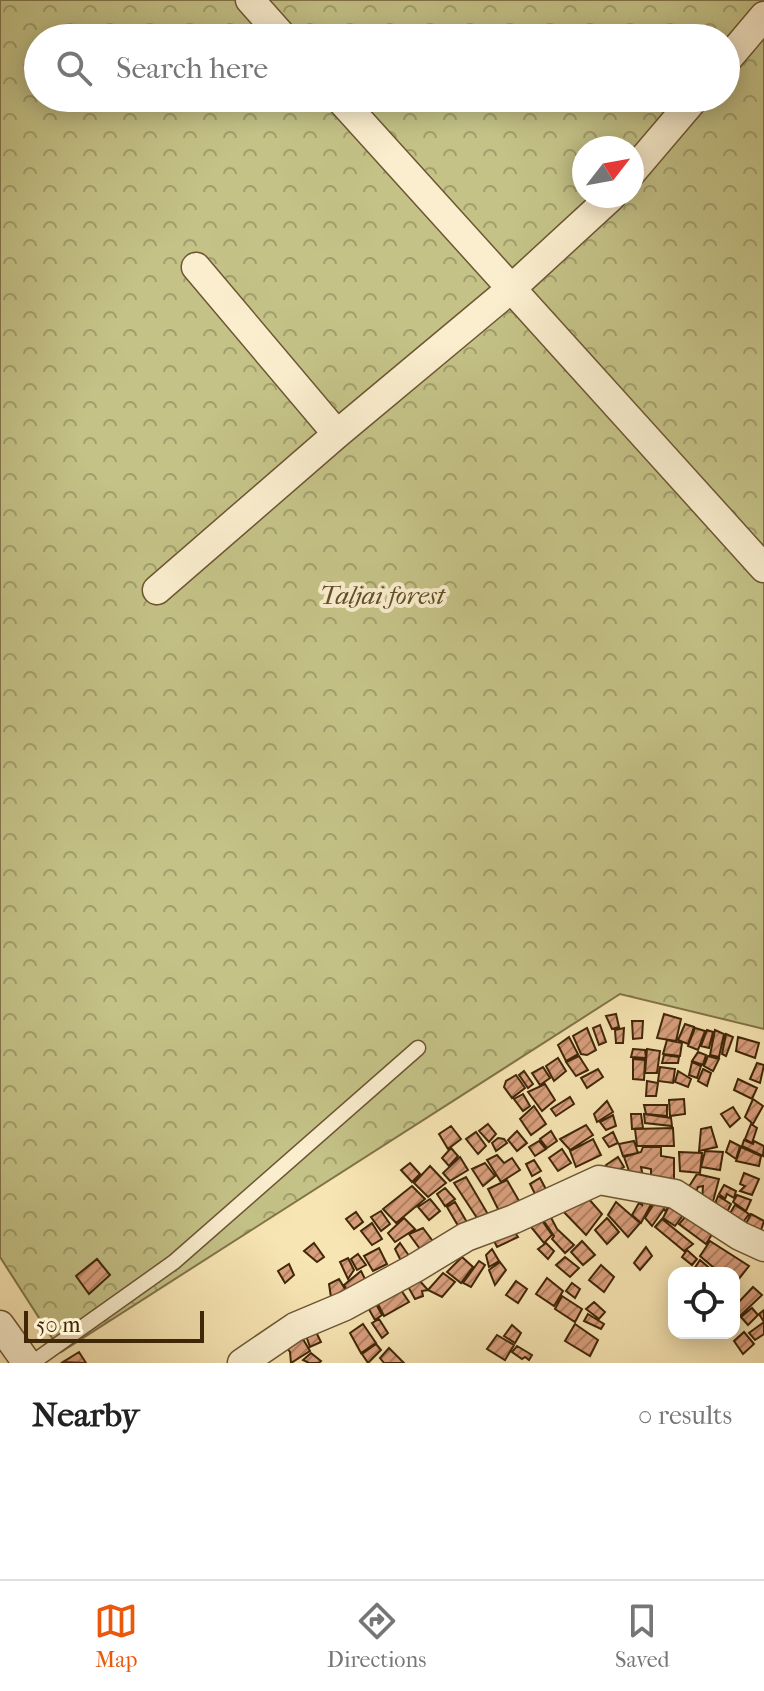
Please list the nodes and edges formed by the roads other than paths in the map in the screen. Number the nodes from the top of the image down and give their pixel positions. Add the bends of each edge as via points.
1 (250, 0) edge
2 (764, 16) edge
3 (271, 24) edge
4 (740, 44) edge
5 (352, 112) edge
6 (683, 112) edge
7 (644, 158) edge
8 (599, 208) edge
9 (196, 267) dead end
10 (512, 288) junction
11 (337, 434) junction
12 (764, 568) edge
13 (157, 590) dead end
14 (418, 1048) dead end
15 (764, 1247) edge
16 (0, 1325) edge
17 (30, 1363) edge
18 (242, 1363) edge

1 - 3 street
2 - 4 street
5 - 10 street
6 - 7 street
8 - 10 street
9 - 11 street
10 - 11 street
10 - 12 street
11 - 13 street
14 - 17 lane via 174,1262
15 - 18 street via 675,1194 599,1180 466,1237 359,1298 295,1327
16 - 17 street

